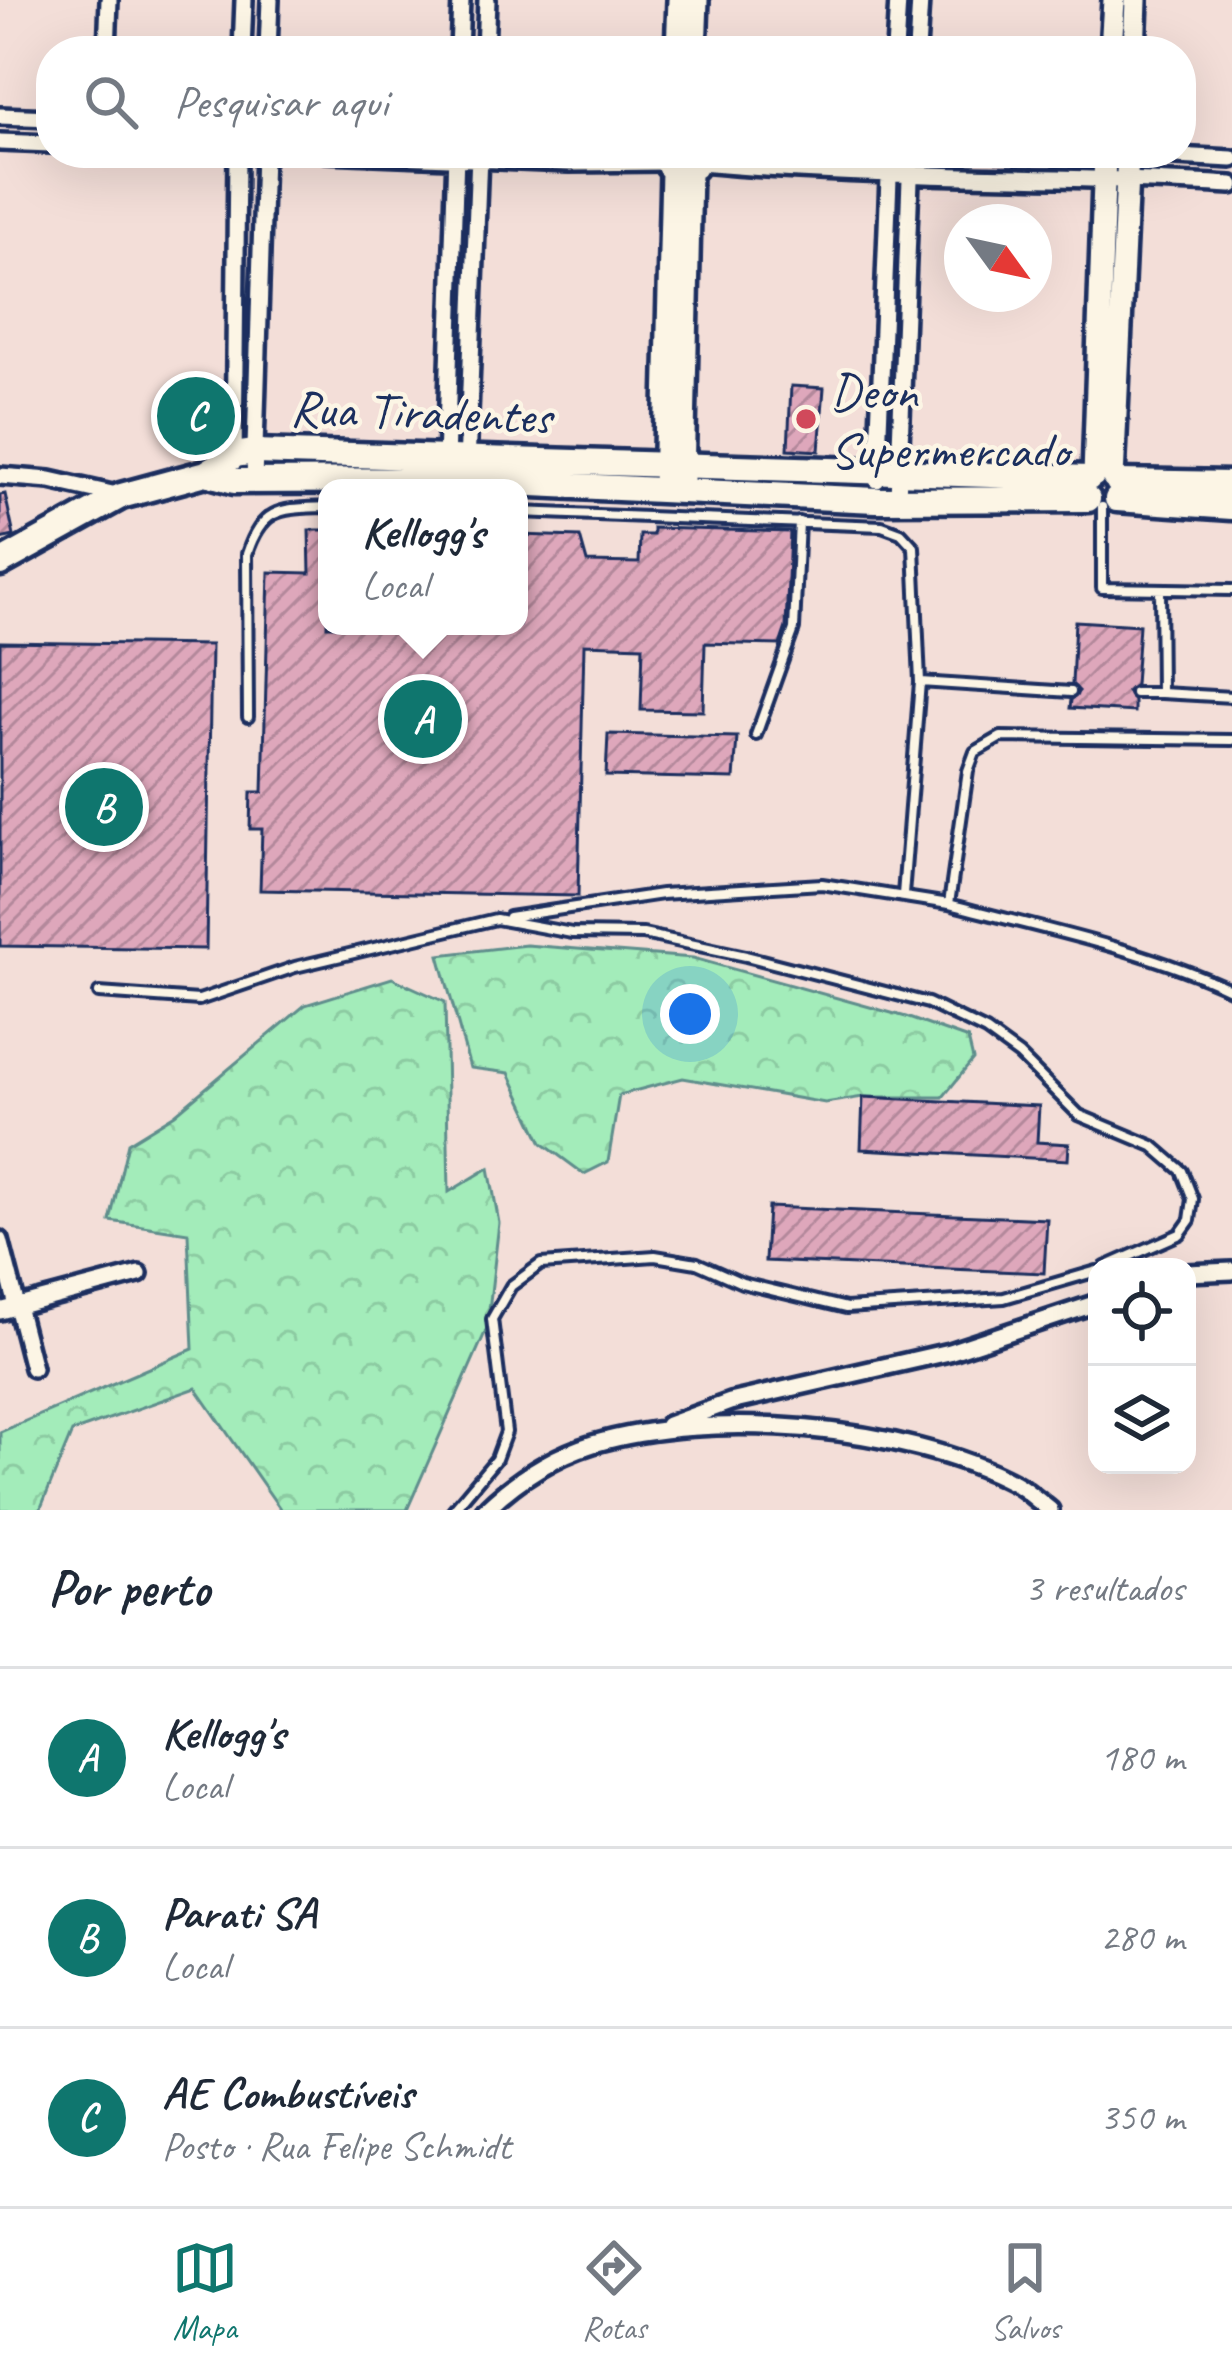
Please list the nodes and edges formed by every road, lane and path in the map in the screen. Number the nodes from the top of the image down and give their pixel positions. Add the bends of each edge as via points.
1 (109, 0) edge
2 (244, 0) edge
3 (270, 0) edge
4 (461, 0) edge
5 (487, 0) edge
6 (679, 0) edge
7 (697, 0) edge
8 (898, 0) edge
9 (920, 0) edge
10 (1114, 0) edge
11 (1136, 0) edge
12 (108, 36) edge
13 (243, 36) edge
14 (269, 36) edge
15 (460, 36) edge
16 (485, 36) edge
17 (677, 36) edge
18 (696, 36) edge
19 (897, 36) edge
20 (918, 36) edge
21 (1112, 36) edge
22 (1135, 36) edge
23 (0, 116) edge
24 (36, 117) edge
25 (0, 142) edge
26 (36, 143) edge
27 (1224, 159) edge
28 (237, 168) edge
29 (264, 168) edge
30 (455, 168) edge
31 (479, 168) edge
32 (682, 168) edge
33 (756, 168) edge
34 (805, 168) edge
35 (889, 168) edge
36 (909, 168) edge
37 (1112, 168) edge
38 (1120, 168) edge
39 (805, 172) junction
40 (889, 173) junction
41 (908, 173) junction
42 (1116, 178) junction
43 (1224, 184) edge
44 (237, 240) junction
45 (263, 240) junction
46 (450, 351) junction
47 (472, 353) junction
48 (902, 386) junction
49 (882, 388) junction
50 (244, 467) junction
51 (457, 469) junction
52 (888, 473) junction
53 (0, 476) edge
54 (674, 478) junction
55 (1232, 484) edge
56 (1103, 488) junction
57 (122, 496) junction
58 (887, 500) junction
59 (1232, 506) edge
60 (318, 507) edge
61 (528, 512) edge
62 (799, 522) junction
63 (0, 563) edge
64 (1160, 589) junction
65 (1232, 590) edge
66 (920, 682) junction
67 (1071, 692) dead end
68 (1135, 693) dead end
69 (1161, 694) junction
70 (1232, 697) edge
71 (248, 717) dead end
72 (755, 734) dead end
73 (1232, 740) edge
74 (903, 896) junction
75 (949, 904) junction
76 (496, 919) junction
77 (1232, 990) edge
78 (99, 993) dead end
79 (0, 1240) edge
80 (1126, 1258) edge
81 (1232, 1271) edge
82 (1088, 1273) edge
83 (1196, 1273) edge
84 (139, 1274) dead end
85 (1088, 1306) edge
86 (18, 1307) junction
87 (0, 1311) edge
88 (33, 1368) dead end
89 (640, 1436) junction
90 (453, 1510) edge
91 (485, 1510) edge
92 (1050, 1510) edge

1 - 12 street
2 - 13 street
3 - 14 street
4 - 15 street
5 - 16 street
6 - 17 street
7 - 18 street
8 - 19 street
9 - 20 street
10 - 21 street
11 - 22 street
23 - 24 street
25 - 26 street
27 - 43 street
28 - 44 street
29 - 45 street
30 - 46 street
31 - 47 street
32 - 54 street
33 - 39 street
34 - 39 street
35 - 40 street
36 - 41 street
37 - 42 street
38 - 42 street
39 - 40 street
40 - 41 street
40 - 49 street
41 - 42 street
41 - 48 street
42 - 43 street
42 - 56 street
44 - 45 street
44 - 50 street
45 - 50 street
46 - 47 street
46 - 51 street
47 - 51 street
48 - 49 street
48 - 52 street
49 - 52 street
50 - 51 main road, Rua Tiradentes
50 - 57 main road, Rua Tiradentes
51 - 54 main road, Rua Tiradentes
52 - 54 main road, Rua Tiradentes
52 - 56 main road, Rua Tiradentes
52 - 58 street
53 - 57 street
54 - 58 main road, Rua Tiradentes
55 - 56 main road, Rua Tiradentes
56 - 58 main road, Rua Tiradentes
56 - 59 main road, Rua Tiradentes
56 - 64 lane via 1102,587
57 - 63 main road
60 - 71 lane via 283,509 254,532 247,554
61 - 62 lane
62 - 66 lane via 883,526 914,547
62 - 72 lane via 794,629
64 - 65 lane
64 - 69 lane
66 - 67 lane
66 - 74 lane
68 - 69 lane
69 - 70 lane
73 - 75 lane via 1001,737 975,752
74 - 75 lane
74 - 76 lane via 799,885 662,894
75 - 77 lane
76 - 78 lane via 199,1000
76 - 80 lane via 572,933 643,934 746,956 928,1003 986,1031 1079,1115 1153,1146 1182,1171 1193,1199 1190,1220 1180,1234
79 - 86 street
81 - 83 street
82 - 90 lane via 1004,1298 846,1308 655,1256 541,1264 512,1286 492,1319 506,1432 496,1459
84 - 86 street
85 - 89 street via 949,1352 730,1402
86 - 87 street
86 - 88 street
89 - 91 street via 557,1459 515,1480
89 - 92 street via 788,1426 878,1439 982,1469

